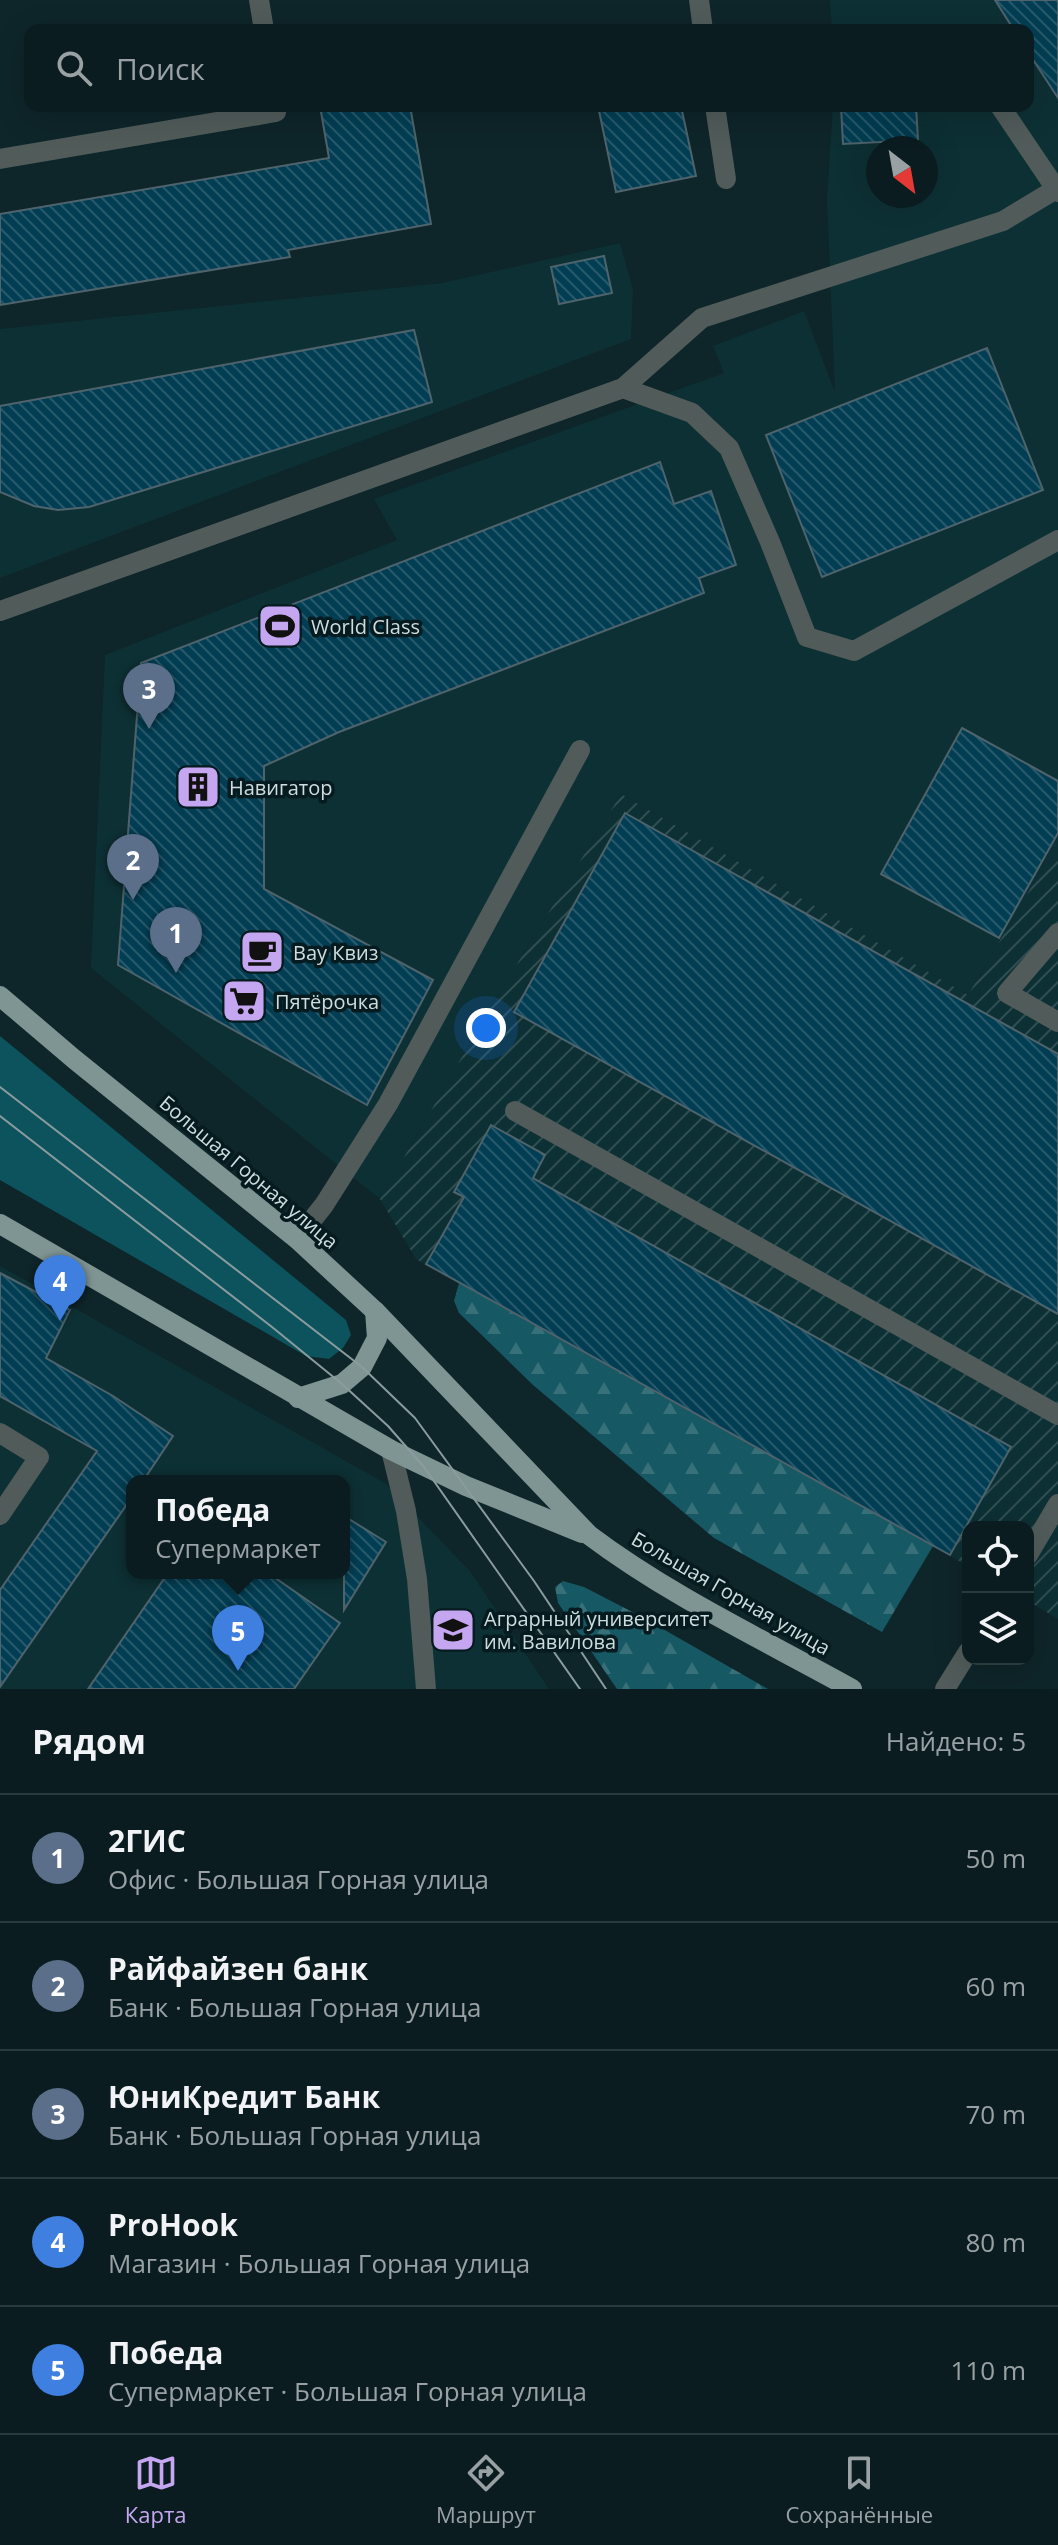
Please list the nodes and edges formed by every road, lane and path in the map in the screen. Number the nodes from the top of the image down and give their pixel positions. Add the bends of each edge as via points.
1 (259, 0) edge
2 (699, 0) edge
3 (263, 24) edge
4 (702, 24) edge
5 (276, 112) edge
6 (716, 112) edge
7 (1004, 112) edge
8 (0, 159) edge
9 (726, 179) dead end
10 (1057, 190) edge
11 (623, 388) junction
12 (1058, 540) edge
13 (0, 611) edge
14 (580, 750) dead end
15 (1058, 933) edge
16 (0, 996) edge
17 (1058, 1022) edge
18 (515, 1111) dead end
19 (0, 1224) edge
20 (297, 1239) junction
21 (375, 1311) junction
22 (298, 1398) junction
23 (1058, 1415) edge
24 (0, 1433) edge
25 (391, 1450) junction
26 (1058, 1504) edge
27 (0, 1515) edge
28 (589, 1535) junction
29 (1034, 1545) edge
30 (962, 1662) edge
31 (426, 1689) edge
32 (852, 1689) edge
33 (945, 1689) edge

1 - 3 street
2 - 4 street
5 - 8 street
6 - 9 street
7 - 10 street
10 - 11 street via 1003,221 702,318
11 - 12 street via 692,413 729,448 807,637 854,651
11 - 13 street
14 - 20 street via 388,1104
15 - 17 street via 1007,993
16 - 20 main road, Большая Горная улица
18 - 23 street
19 - 22 main road, Большая Горная улица
20 - 21 main road, Большая Горная улица
21 - 22 main road via 377,1338 362,1367 342,1384
21 - 28 main road, Большая Горная улица
22 - 25 main road, Большая Горная улица
24 - 27 street via 39,1457
25 - 28 main road, Большая Горная улица
25 - 31 street via 417,1579
26 - 29 street
28 - 32 main road, Большая Горная улица via 682,1595
30 - 33 street

